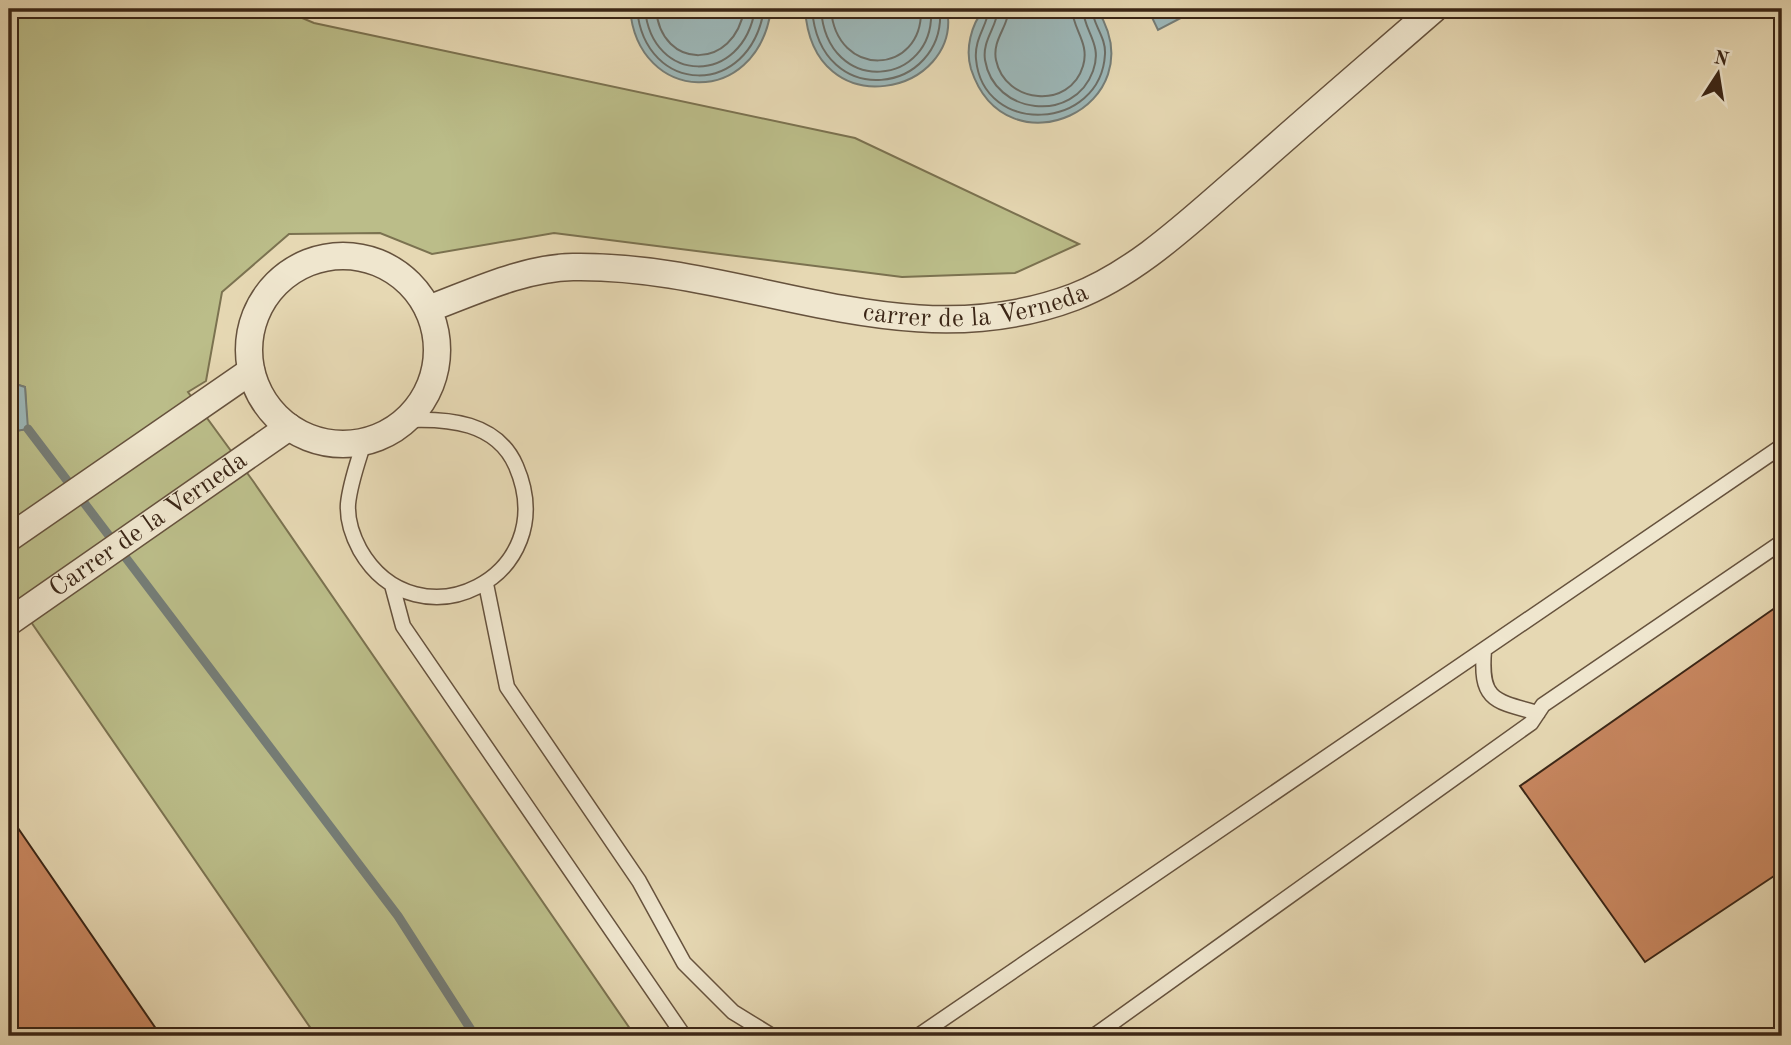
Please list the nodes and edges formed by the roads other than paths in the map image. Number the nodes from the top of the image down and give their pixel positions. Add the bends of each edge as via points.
1 (1434, 9) edge
2 (428, 309) junction
3 (251, 371) junction
4 (406, 420) junction
5 (289, 427) junction
6 (364, 442) junction
7 (1782, 446) edge
8 (9, 538) edge
9 (1782, 542) edge
10 (486, 584) junction
11 (392, 585) junction
12 (13, 620) edge
13 (1484, 650) junction
14 (1538, 713) junction
15 (684, 1036) edge
16 (772, 1036) edge
17 (918, 1036) edge
18 (1094, 1036) edge

1 - 2 street, carrer de la Verneda via 1147,254 1108,281 1037,309 925,321 869,316 690,280 571,267 526,274
2 - 3 street via 406,281 375,262 348,257 321,260 288,275 263,301 250,335
2 - 4 street via 437,343 434,377 418,408
3 - 5 street via 265,402
3 - 8 street
4 - 6 street
4 - 10 lane via 440,418 469,424 494,438 514,460 525,486 526,524 512,558
5 - 6 street via 317,441
5 - 12 street, Carrer de la Verneda
6 - 11 lane via 348,507 353,537 369,565
7 - 13 lane
9 - 14 lane via 1543,705
10 - 11 lane via 456,596 423,596
10 - 16 lane via 507,687 639,881 684,963 733,1012
11 - 15 lane via 403,626
13 - 14 lane via 1482,678 1491,696
13 - 17 lane
14 - 18 lane via 1531,723

